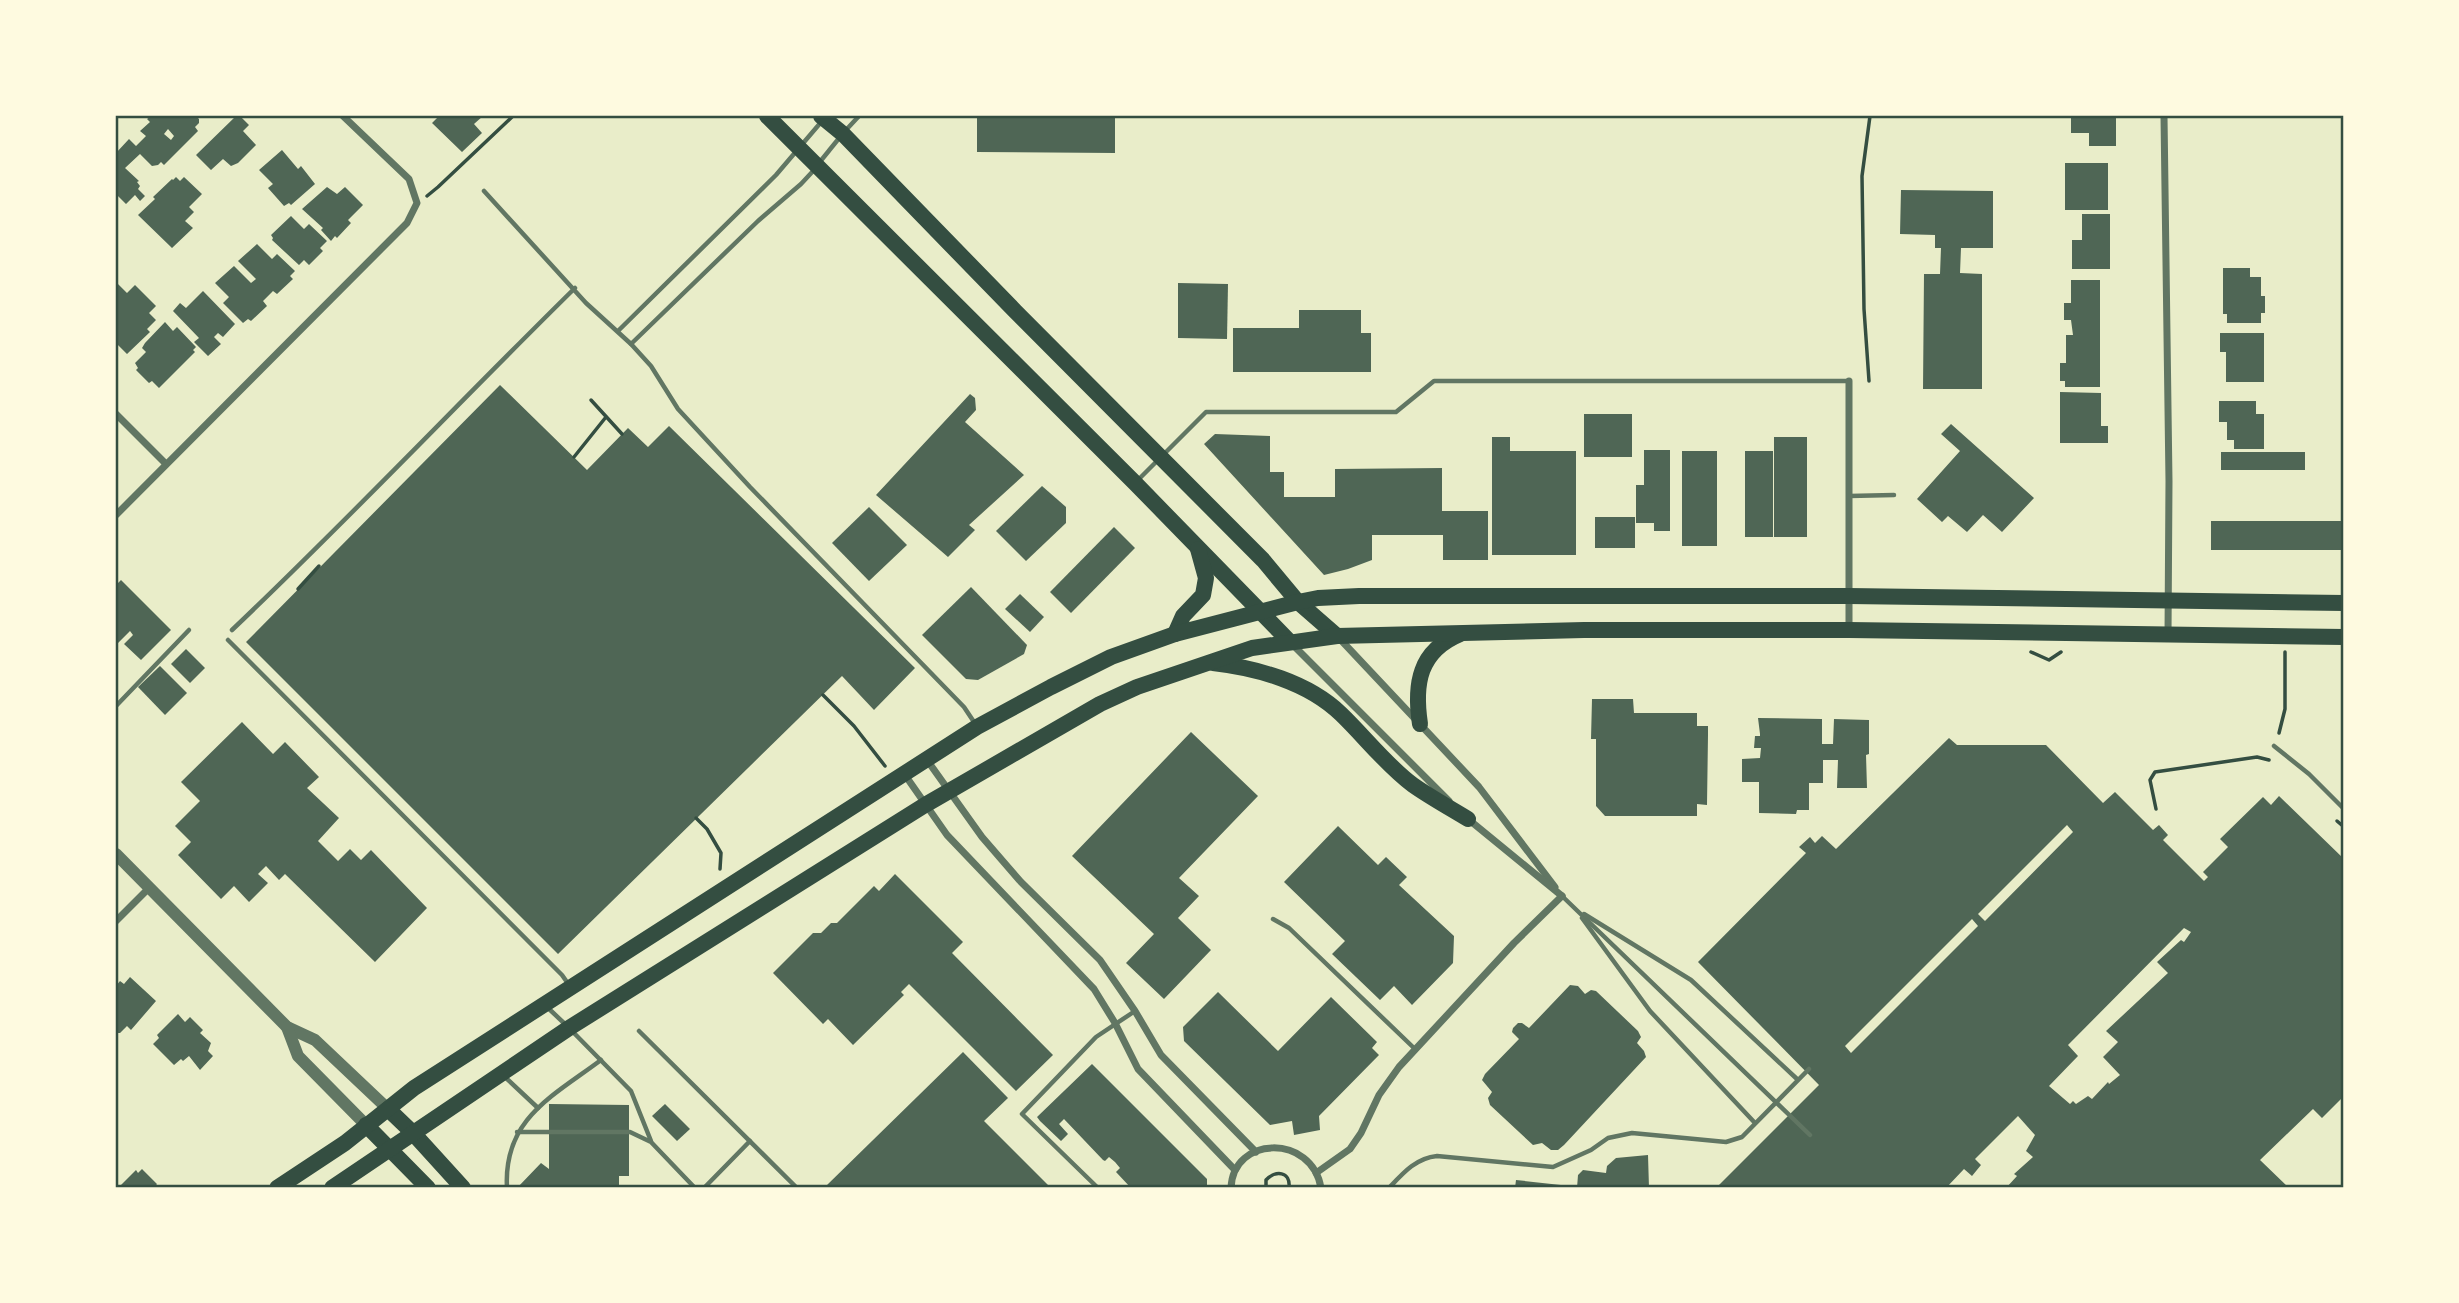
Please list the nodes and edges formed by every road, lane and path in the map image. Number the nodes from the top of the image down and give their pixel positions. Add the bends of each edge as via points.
1 (342, 116) edge
2 (513, 116) edge
3 (767, 116) edge
4 (824, 116) edge
5 (859, 116) edge
6 (1870, 116) edge
7 (2165, 116) edge
8 (843, 134) junction
9 (800, 147) junction
10 (818, 165) junction
11 (485, 191) dead end
12 (416, 203) junction
13 (575, 288) junction
14 (618, 331) junction
15 (631, 344) junction
16 (1849, 381) joint
17 (1870, 381) dead end
18 (591, 400) dead end
19 (116, 414) edge
20 (606, 417) junction
21 (622, 434) dead end
22 (574, 457) dead end
23 (1161, 457) junction
24 (165, 463) junction
25 (1135, 483) junction
26 (1895, 495) dead end
27 (1849, 496) junction
28 (116, 515) edge
29 (1198, 548) junction
30 (318, 566) dead end
31 (298, 589) dead end
32 (1849, 596) junction
33 (2169, 601) junction
34 (1298, 602) junction
35 (2343, 603) edge
36 (1261, 613) junction
37 (189, 630) dead end
38 (232, 630) dead end
39 (1849, 630) junction
40 (1466, 631) junction
41 (1175, 634) junction
42 (1337, 636) junction
43 (2168, 636) junction
44 (2343, 637) edge
45 (228, 640) dead end
46 (1289, 642) junction
47 (2285, 647) dead end
48 (1208, 663) junction
49 (823, 695) dead end
50 (116, 706) edge
51 (1420, 724) junction
52 (977, 727) junction
53 (2279, 733) dead end
54 (2274, 746) dead end
55 (927, 760) junction
56 (2280, 764) dead end
57 (886, 767) dead end
58 (905, 775) junction
59 (949, 791) junction
60 (925, 805) junction
61 (2343, 808) edge
62 (2156, 809) dead end
63 (696, 818) dead end
64 (2334, 818) dead end
65 (1468, 819) junction
66 (2343, 827) edge
67 (116, 854) edge
68 (719, 875) dead end
69 (148, 889) junction
70 (1562, 896) junction
71 (1575, 908) junction
72 (1273, 919) dead end
73 (116, 921) edge
74 (570, 987) junction
75 (544, 1004) junction
76 (1136, 1011) junction
77 (1115, 1023) junction
78 (287, 1027) junction
79 (569, 1028) junction
80 (639, 1031) dead end
81 (1415, 1049) junction
82 (601, 1060) junction
83 (1809, 1069) dead end
84 (501, 1073) junction
85 (1797, 1079) junction
86 (538, 1108) junction
87 (388, 1109) junction
88 (1755, 1123) junction
89 (366, 1125) junction
90 (517, 1132) junction
91 (413, 1133) junction
92 (1810, 1135) dead end
93 (750, 1141) junction
94 (651, 1142) junction
95 (390, 1148) junction
96 (1256, 1152) junction
97 (1235, 1170) junction
98 (1317, 1173) junction
99 (277, 1188) edge
100 (332, 1188) edge
101 (428, 1188) edge
102 (463, 1188) edge
103 (507, 1188) edge
104 (695, 1188) edge
105 (704, 1188) edge
106 (797, 1188) edge
107 (1098, 1188) edge
108 (1231, 1188) edge
109 (1266, 1188) edge
110 (1289, 1188) edge
111 (1321, 1188) edge
112 (1389, 1188) edge

1 - 12 street via 409,178
2 - 12 path
3 - 9 main road
4 - 8 main road
4 - 9 lane
5 - 8 lane
6 - 17 path via 1862,176
7 - 33 street
8 - 10 lane
8 - 23 main road
9 - 10 main road
9 - 14 lane
10 - 15 lane
10 - 25 main road
11 - 13 lane
12 - 24 street via 407,223
13 - 14 lane
13 - 38 lane
14 - 15 lane
15 - 52 lane via 678,409 964,707
16 - 23 lane via 1434,381 1396,412 1206,412
16 - 27 street
18 - 20 path
19 - 24 street
20 - 21 path
20 - 22 path
23 - 25 lane
23 - 34 main road
24 - 28 street
25 - 29 main road
26 - 27 lane
27 - 32 street
29 - 36 main road
29 - 41 main road via 1206,578 1203,594 1183,616
30 - 31 path
32 - 33 main road
32 - 34 main road via 1359,596
32 - 39 street
33 - 35 main road
33 - 43 street
34 - 36 main road
34 - 42 main road
36 - 41 main road
36 - 46 main road
37 - 50 lane
39 - 40 main road
39 - 43 main road
40 - 42 main road
40 - 51 main road via 1445,640 1419,677
41 - 52 main road via 1111,657
42 - 46 main road
42 - 51 street
43 - 44 main road
45 - 74 lane
46 - 48 main road
46 - 65 street
47 - 53 path via 2285,709
48 - 59 main road via 1100,704
48 - 65 main road via 1263,673 1323,700 1412,784
49 - 57 path
51 - 70 street via 1479,787
52 - 55 main road
54 - 61 lane
55 - 58 main road
55 - 59 street
56 - 62 path via 2257,757 2155,772 2150,780
58 - 60 street
58 - 74 main road
59 - 60 main road
59 - 76 street via 1021,881 1100,960
60 - 77 street via 947,835 1094,989
60 - 79 main road
63 - 68 path via 721,853
64 - 66 path
65 - 70 street
67 - 69 street
69 - 73 street
69 - 78 street
70 - 71 lane
70 - 81 street
71 - 85 lane via 1691,980
71 - 88 lane via 1650,1011
71 - 92 lane
72 - 81 lane via 1289,928
74 - 75 main road
75 - 79 lane
75 - 87 main road
76 - 77 lane
76 - 96 street via 1160,1055
77 - 97 street via 1138,1069
77 - 107 lane via 1022,1114
78 - 87 street via 315,1040
78 - 89 street via 298,1056
79 - 82 lane
79 - 84 main road
80 - 93 lane
81 - 98 street via 1379,1095 1350,1149
82 - 86 lane
82 - 94 lane via 631,1091
83 - 85 lane
84 - 86 lane
84 - 91 main road
85 - 88 lane
86 - 90 lane
87 - 89 main road
87 - 91 main road
88 - 112 lane via 1742,1137 1726,1142 1632,1133 1608,1138 1553,1167 1424,1157
89 - 95 main road
89 - 99 main road
90 - 94 lane via 630,1132
90 - 103 lane via 509,1151
91 - 95 main road
91 - 102 main road
93 - 105 lane
93 - 106 lane
94 - 104 lane
95 - 100 main road
95 - 101 main road
96 - 97 street
96 - 98 street via 1284,1147 1301,1155
97 - 108 street
98 - 111 street
109 - 110 path via 1271,1174 1279,1173 1290,1182

